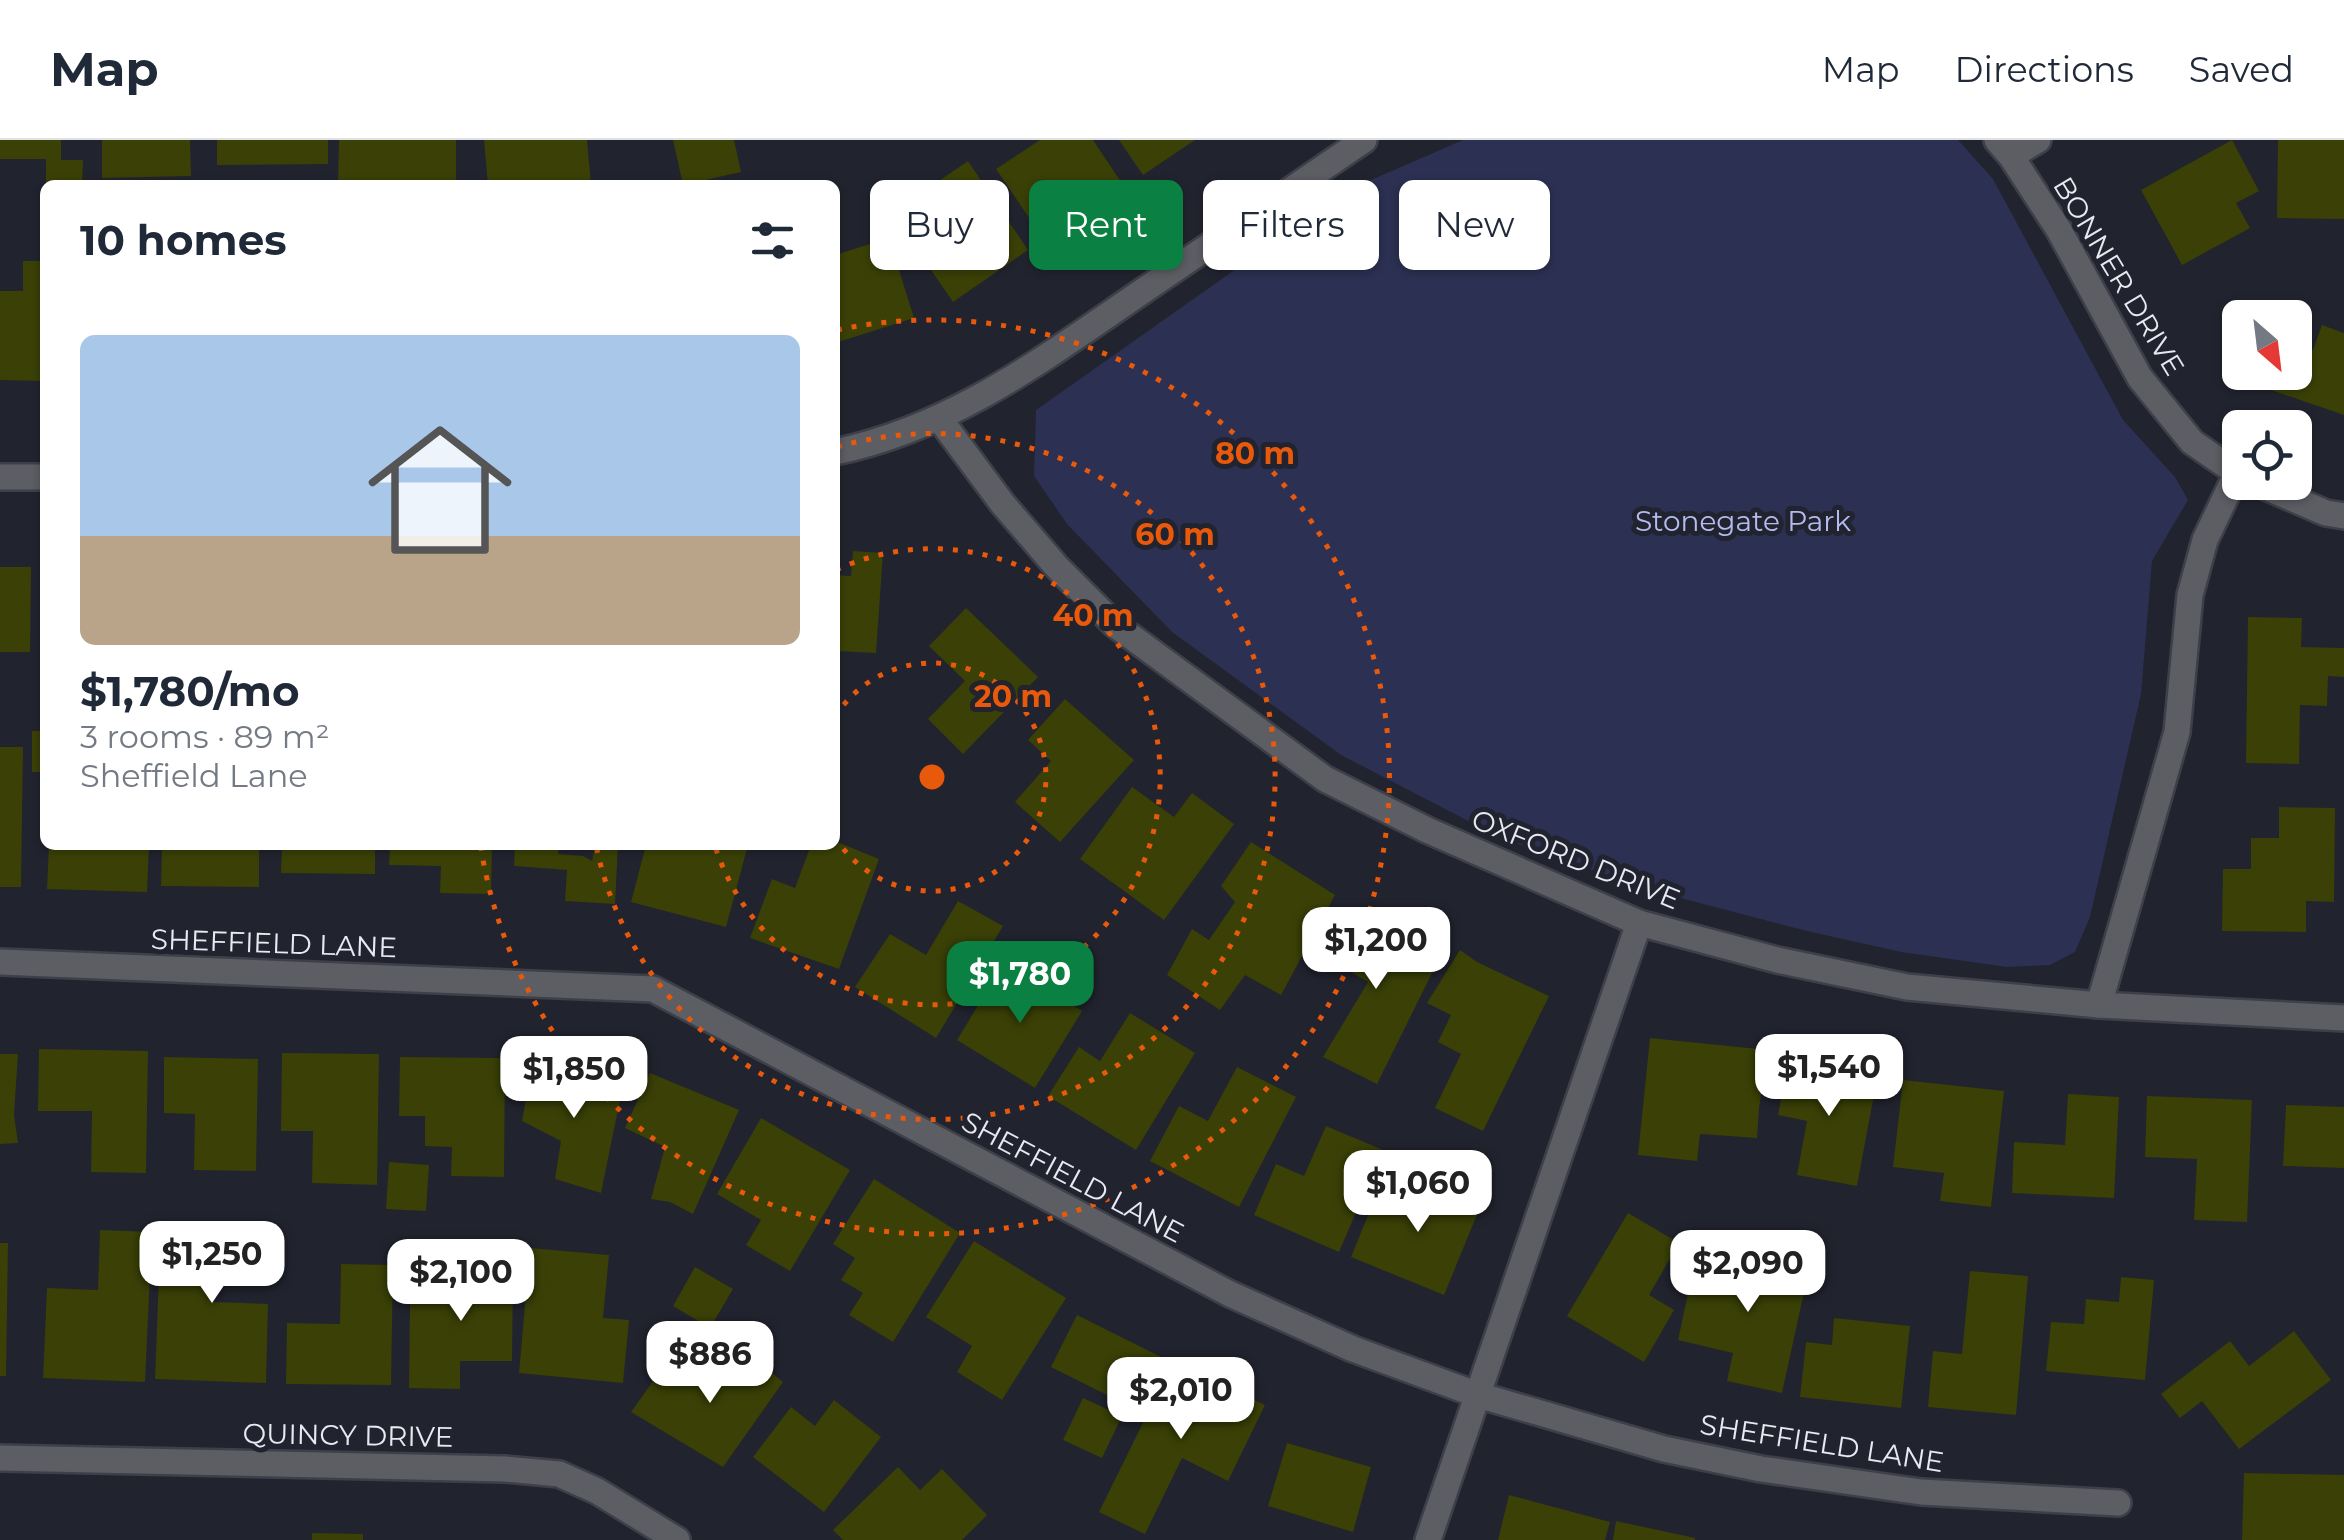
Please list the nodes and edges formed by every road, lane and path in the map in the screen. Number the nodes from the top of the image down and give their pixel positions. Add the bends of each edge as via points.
1 (1364, 140) edge
2 (2038, 140) edge
3 (2004, 148) edge
4 (939, 418) junction
5 (840, 451) edge
6 (2222, 462) edge
7 (0, 477) edge
8 (40, 477) edge
9 (2230, 500) edge
10 (2295, 500) edge
11 (2344, 516) edge
12 (1639, 923) junction
13 (0, 962) edge
14 (2100, 1006) junction
15 (2344, 1018) edge
16 (1478, 1396) junction
17 (0, 1458) edge
18 (2118, 1504) dead end
19 (677, 1540) edge
20 (1428, 1540) edge

1 - 4 street via 1013,380
2 - 3 street
3 - 6 street, BONNER DRIVE via 2059,230 2140,378 2192,442
4 - 5 street
4 - 12 street, OXFORD DRIVE via 1002,503 1114,624 1294,756 1427,830
7 - 8 street
9 - 14 street via 2205,540 2190,596 2177,732
10 - 11 street, BONNER DRIVE
12 - 14 street, OXFORD DRIVE via 1907,987
12 - 16 street
13 - 16 street, SHEFFIELD LANE via 653,988 1230,1294 1353,1350
14 - 15 street, OXFORD DRIVE
16 - 18 street, SHEFFIELD LANE via 1761,1469 1922,1492
16 - 20 street
17 - 19 street, QUINCY DRIVE via 559,1474

